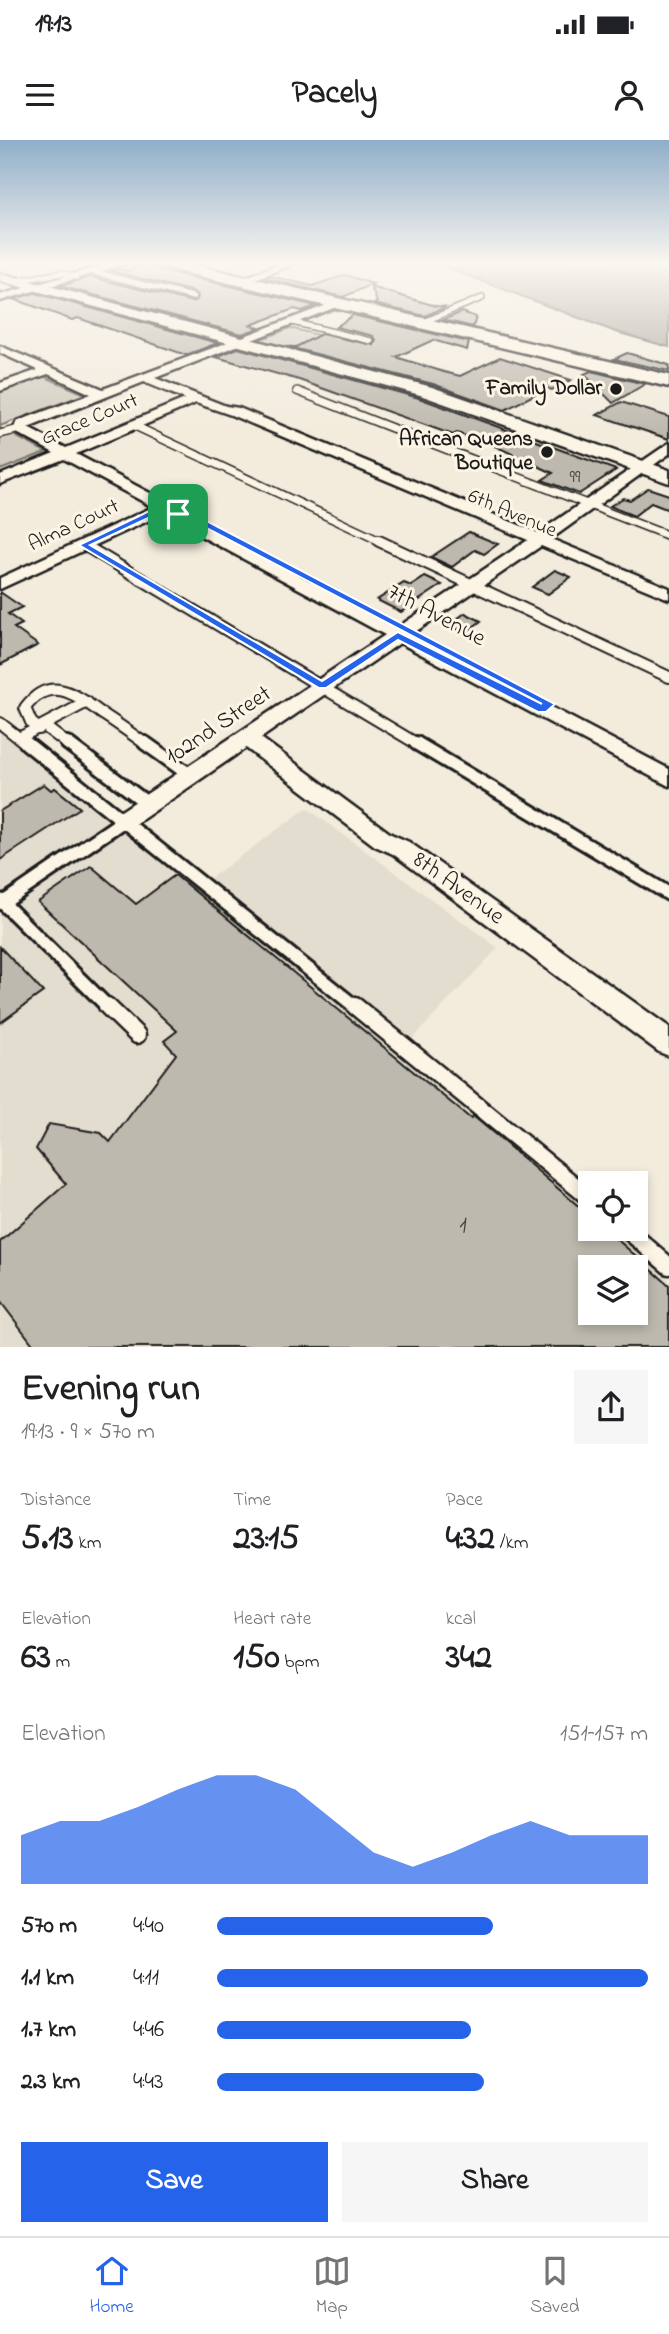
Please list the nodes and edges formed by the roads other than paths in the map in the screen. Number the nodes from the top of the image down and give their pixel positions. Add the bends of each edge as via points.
1 (161, 320) edge
2 (409, 320) edge
3 (428, 320) edge
4 (292, 321) joint
5 (421, 323) junction
6 (240, 341) junction
7 (371, 341) dead end
8 (0, 349) edge
9 (48, 370) junction
10 (144, 378) junction
11 (669, 381) edge
12 (0, 387) edge
13 (297, 391) dead end
14 (103, 394) junction
15 (196, 399) junction
16 (134, 425) junction
17 (20, 429) junction
18 (0, 433) edge
19 (669, 447) edge
20 (66, 453) junction
21 (642, 467) junction
22 (669, 477) edge
23 (0, 480) edge
24 (590, 505) junction
25 (172, 511) junction
26 (669, 536) edge
27 (536, 543) junction
28 (84, 545) junction
29 (0, 584) edge
30 (474, 585) junction
31 (669, 594) edge
32 (669, 604) edge
33 (402, 632) junction
34 (669, 677) edge
35 (323, 685) junction
36 (87, 702) junction
37 (546, 707) junction
38 (0, 723) edge
39 (42, 727) junction
40 (246, 737) junction
41 (19, 738) junction
42 (669, 766) edge
43 (190, 775) junction
44 (669, 778) edge
45 (148, 804) junction
46 (123, 821) junction
47 (669, 894) edge
48 (1, 901) edge
49 (136, 1035) dead end
50 (669, 1043) edge
51 (578, 1188) edge
52 (640, 1241) edge
53 (669, 1266) edge

1 - 6 street
2 - 5 main road
3 - 5 lane
4 - 6 street
4 - 7 lane
5 - 11 main road
6 - 10 street
6 - 21 street via 426,391
8 - 9 street
9 - 12 street
9 - 14 street
10 - 14 street
10 - 15 street, 6th Avenue
13 - 24 lane
14 - 17 street
15 - 16 street, Grace Court
15 - 27 street, 6th Avenue
16 - 20 street, Grace Court
16 - 30 lane
17 - 18 lane
17 - 20 street, 7th Avenue
19 - 21 street, 102nd Street
20 - 23 street, Grace Court
20 - 25 street, 7th Avenue
21 - 22 street
21 - 24 street, 102nd Street
24 - 26 lane
24 - 27 street, 102nd Street
25 - 28 street, Alma Court
25 - 33 street, 7th Avenue
27 - 30 street, 102nd Street
27 - 31 street, 6th Avenue
27 - 32 street, 6th Avenue
28 - 29 street, Alma Court
28 - 35 lane
30 - 33 street, 102nd Street
30 - 34 lane
33 - 35 street, 102nd Street
33 - 37 street, 7th Avenue
35 - 40 street, 102nd Street
35 - 47 lane
36 - 39 lane
36 - 39 lane via 64,689 39,693 26,708 31,722
36 - 43 lane
37 - 42 street, 7th Avenue
37 - 44 street, 7th Avenue
38 - 41 lane
39 - 41 lane
39 - 45 lane
40 - 43 street, 102nd Street
40 - 50 street, 8th Avenue
41 - 46 lane
43 - 45 street, 102nd Street
45 - 46 street, 102nd Street
46 - 48 lane, 102nd Street
46 - 51 lane
48 - 49 lane
52 - 53 lane

